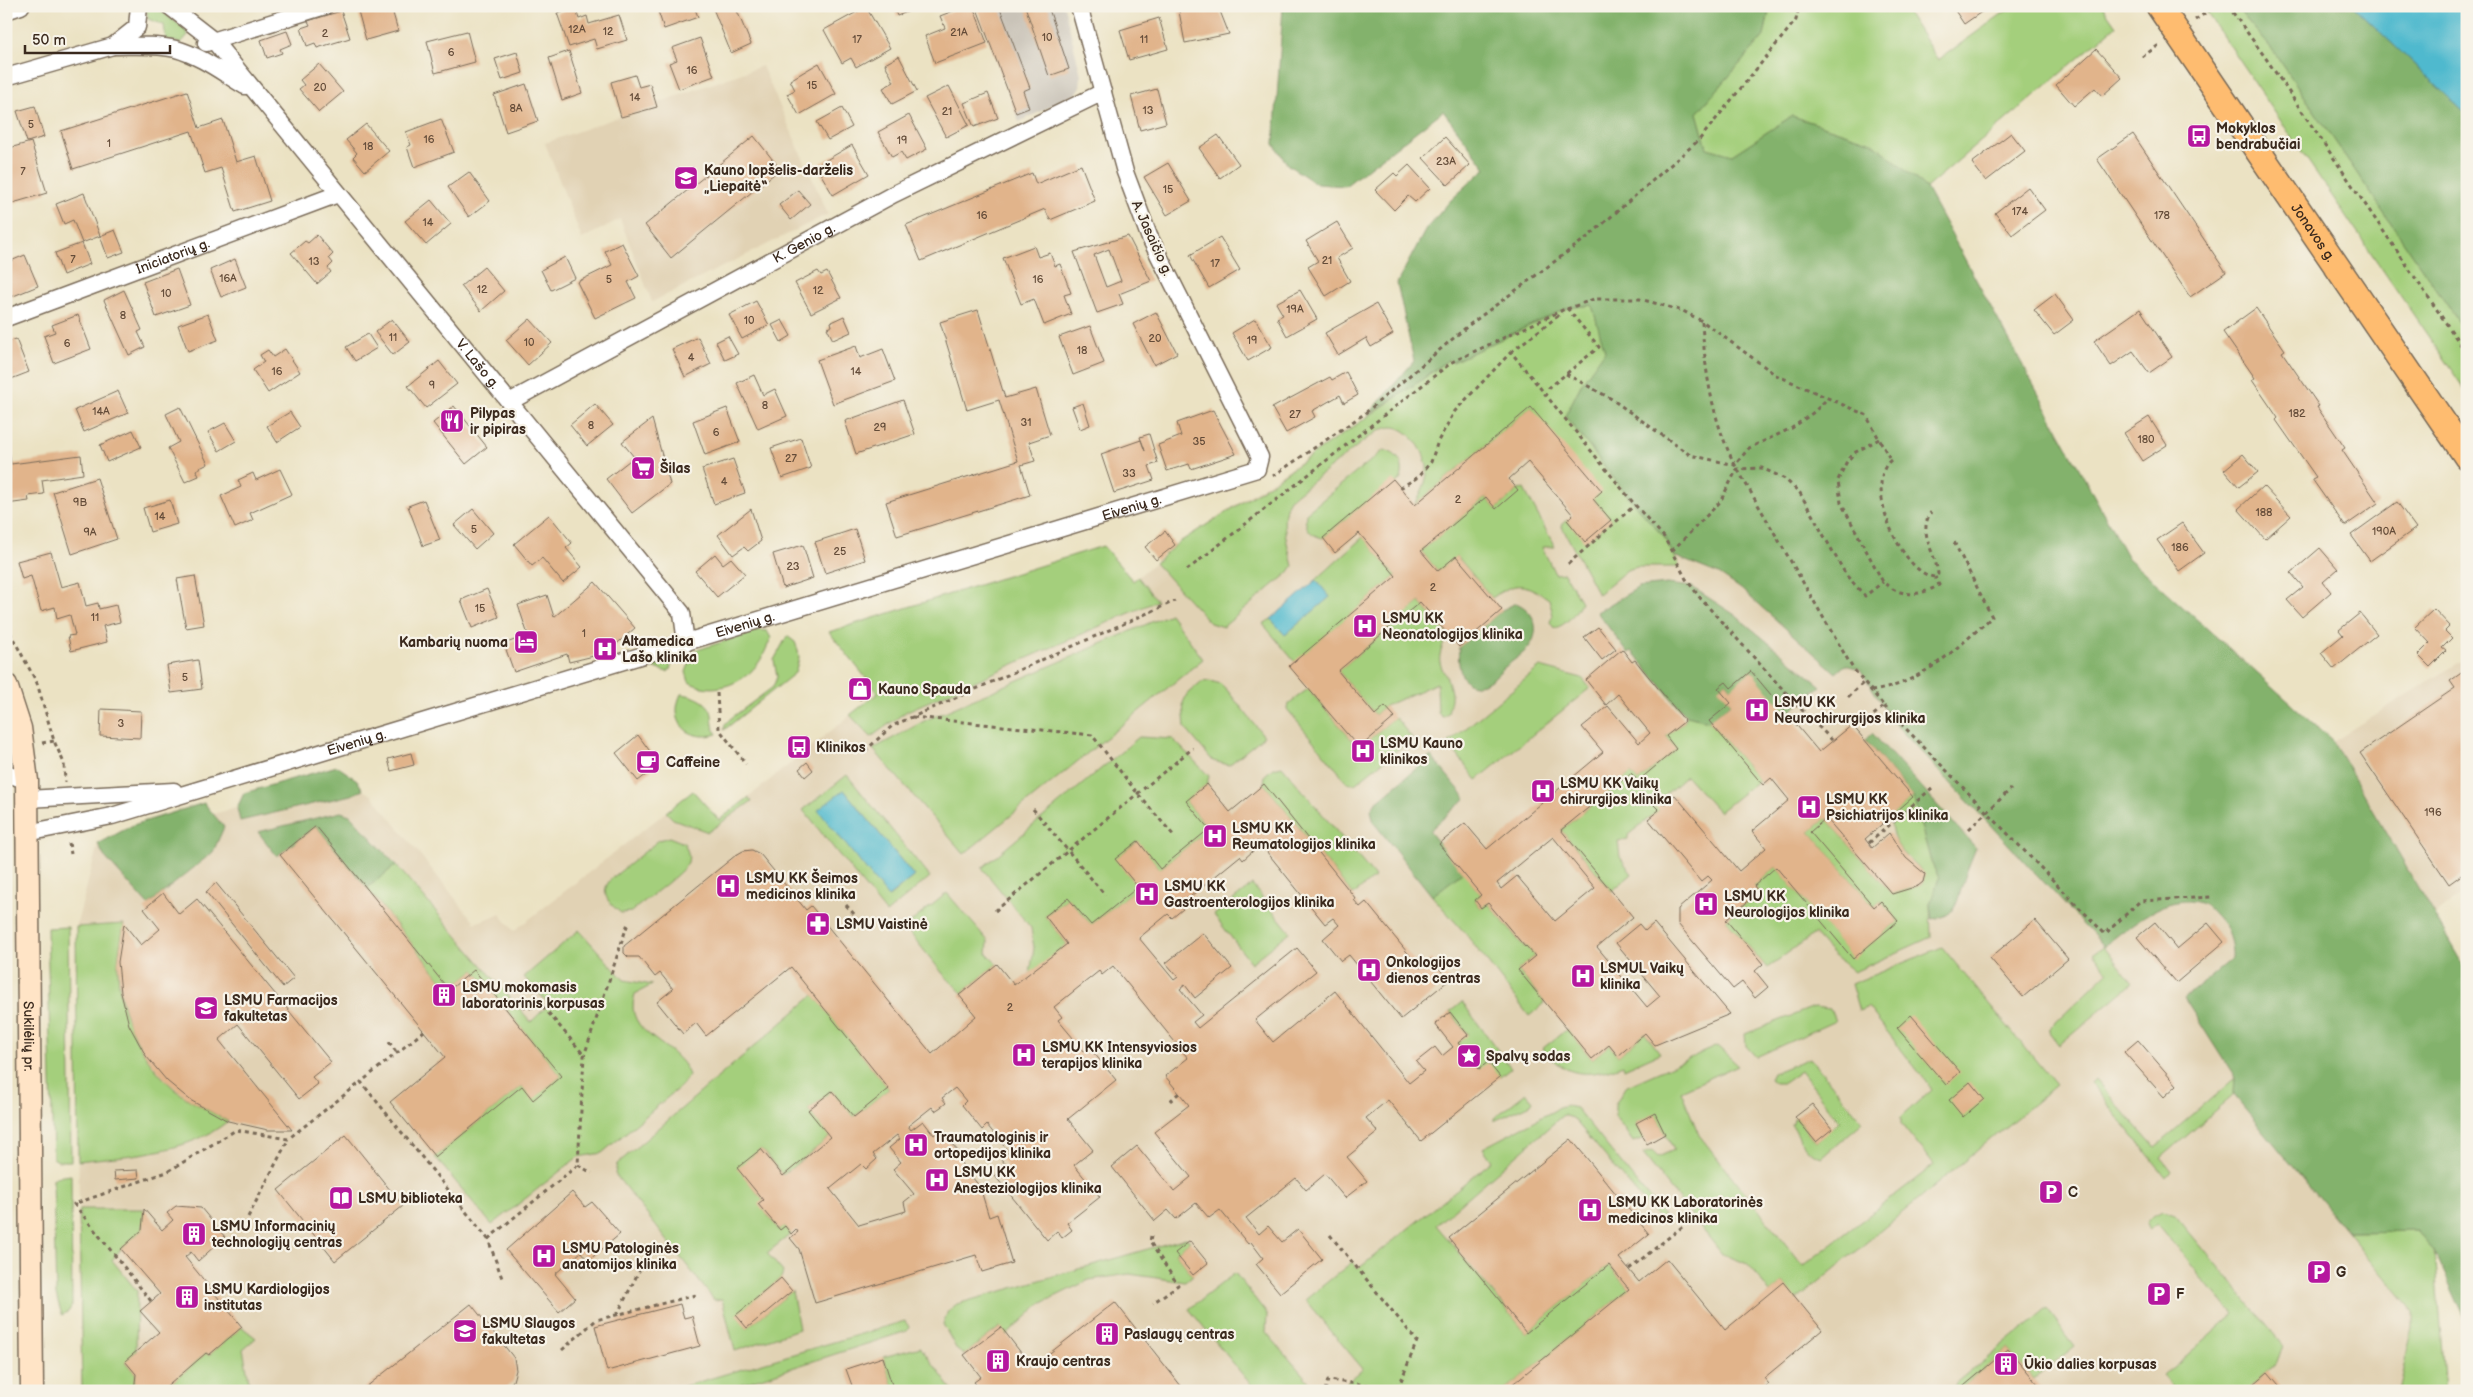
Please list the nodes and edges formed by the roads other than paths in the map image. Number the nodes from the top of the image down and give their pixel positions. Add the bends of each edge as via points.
1 (21, 6) edge
2 (138, 6) edge
3 (169, 6) edge
4 (325, 6) edge
5 (1079, 6) edge
6 (2159, 6) edge
7 (6, 11) edge
8 (214, 41) junction
9 (113, 46) junction
10 (195, 56) junction
11 (6, 77) edge
12 (254, 91) junction
13 (1103, 92) junction
14 (338, 194) junction
15 (6, 318) edge
16 (509, 402) junction
17 (1260, 457) joint
18 (2467, 457) edge
19 (686, 642) junction
20 (6, 684) edge
21 (20, 784) edge
22 (192, 791) junction
23 (27, 833) junction
24 (32, 1391) edge

1 - 7 street
2 - 9 street via 137,27
3 - 8 street, V. Lašo g.
4 - 8 street
5 - 13 street, A. Jasaičio g.
6 - 18 main road, Jonavos g.
8 - 10 street via 204,44
8 - 12 street, V. Lašo g.
9 - 10 street, V. Lašo g. via 153,46
9 - 11 street
10 - 12 street, V. Lašo g.
12 - 14 street, V. Lašo g.
13 - 16 street, K. Genio g. via 894,194
13 - 17 street, A. Jasaičio g. via 1125,172 1149,236
14 - 15 street, Iniciatorių g.
14 - 16 street, V. Lašo g.
16 - 19 street, V. Lašo g. via 682,613
17 - 19 street, Eivenių g. via 1256,469
19 - 22 street, Eivenių g.
20 - 21 main road, Sukilėlių pr. via 20,728
21 - 22 street, Eivenių g. via 66,796
21 - 23 main road, Sukilėlių pr.
22 - 23 street, Eivenių g. via 112,816
23 - 24 main road, Sukilėlių pr.

